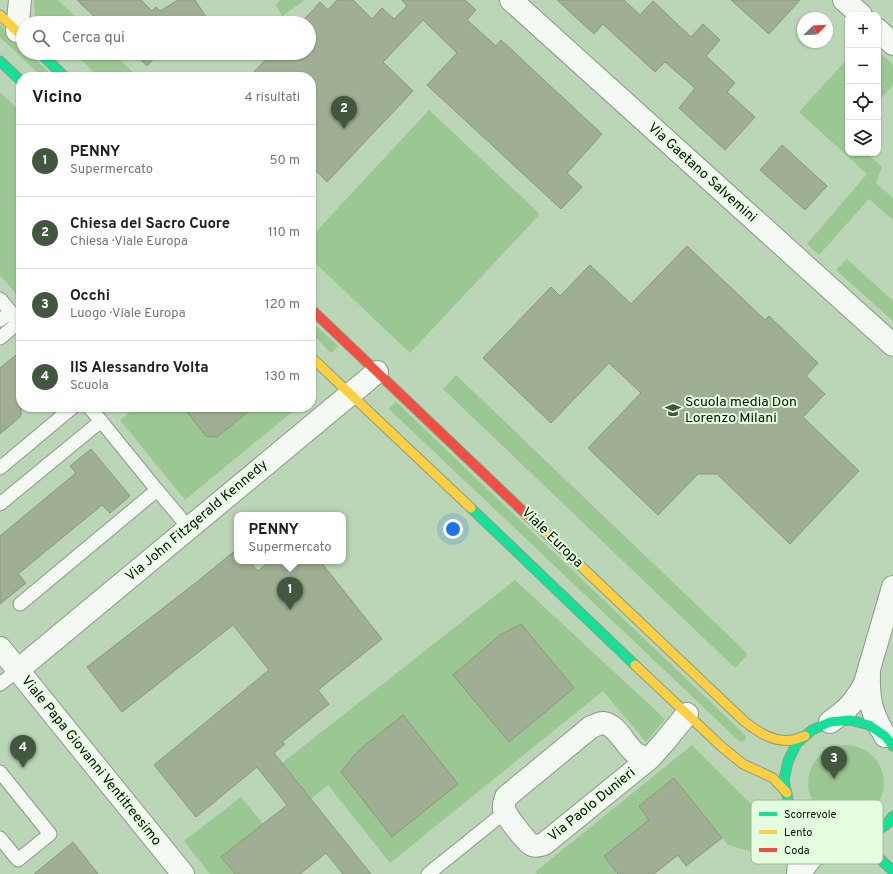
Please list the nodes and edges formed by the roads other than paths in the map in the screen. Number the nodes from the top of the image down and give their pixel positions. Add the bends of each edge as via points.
1 (20, 0) edge
2 (511, 0) edge
3 (844, 0) edge
4 (858, 12) edge
5 (0, 15) edge
6 (20, 16) edge
7 (16, 30) edge
8 (881, 33) edge
9 (893, 44) edge
10 (47, 60) edge
11 (0, 61) edge
12 (60, 72) edge
13 (16, 77) edge
14 (0, 299) edge
15 (11, 312) junction
16 (316, 314) edge
17 (16, 318) edge
18 (0, 320) edge
19 (16, 326) edge
20 (0, 338) edge
21 (893, 345) edge
22 (316, 362) edge
23 (377, 372) junction
24 (350, 394) junction
25 (67, 412) edge
26 (93, 412) edge
27 (101, 421) junction
28 (0, 468) edge
29 (157, 490) junction
30 (0, 504) edge
31 (189, 528) junction
32 (893, 587) edge
33 (20, 604) dead end
34 (0, 648) edge
35 (18, 670) junction
36 (869, 671) junction
37 (0, 684) edge
38 (687, 714) junction
39 (830, 722) junction
40 (805, 736) junction
41 (889, 741) edge
42 (650, 758) junction
43 (0, 772) edge
44 (787, 793) junction
45 (788, 800) edge
46 (505, 812) junction
47 (893, 816) edge
48 (883, 827) edge
49 (0, 838) edge
50 (883, 861) edge
51 (800, 864) edge
52 (807, 864) edge
53 (893, 872) edge
54 (183, 874) edge
55 (428, 874) edge
56 (799, 874) edge

1 - 6 street
2 - 21 street, Via Gaetano Salvemini
3 - 4 street
5 - 7 street
8 - 9 street
10 - 12 street
11 - 13 street
14 - 15 lane
15 - 17 lane
15 - 18 lane
16 - 23 street, Viale Europa
19 - 20 lane
22 - 24 street
23 - 24 street, Via John Fitzgerald Kennedy
23 - 40 street, Viale Europa via 738,716 757,731 776,739 792,740
24 - 31 street, Via John Fitzgerald Kennedy
24 - 38 street
25 - 28 lane
26 - 27 lane
27 - 29 lane
27 - 30 lane
29 - 31 lane
29 - 33 lane
31 - 35 street, Via John Fitzgerald Kennedy
32 - 36 street
34 - 35 street, Viale Papa Giovanni Ventitreesimo
35 - 37 lane
35 - 54 street, Viale Papa Giovanni Ventitreesimo
36 - 39 street via 858,695
36 - 41 street via 872,710
38 - 42 street, Via Paolo Dunieri
38 - 44 street via 732,756 773,778
39 - 40 street
39 - 41 street via 850,720 868,725
40 - 44 street via 797,743 788,761 784,780
42 - 46 street, Via Paolo Dunieri via 544,844 532,845
42 - 46 street, Via Paolo Dunieri via 637,755 610,726 604,723 591,727 506,797
43 - 49 lane via 50,834 18,860
44 - 45 street
46 - 55 lane
47 - 48 street
50 - 53 street
51 - 56 street
52 - 56 street

